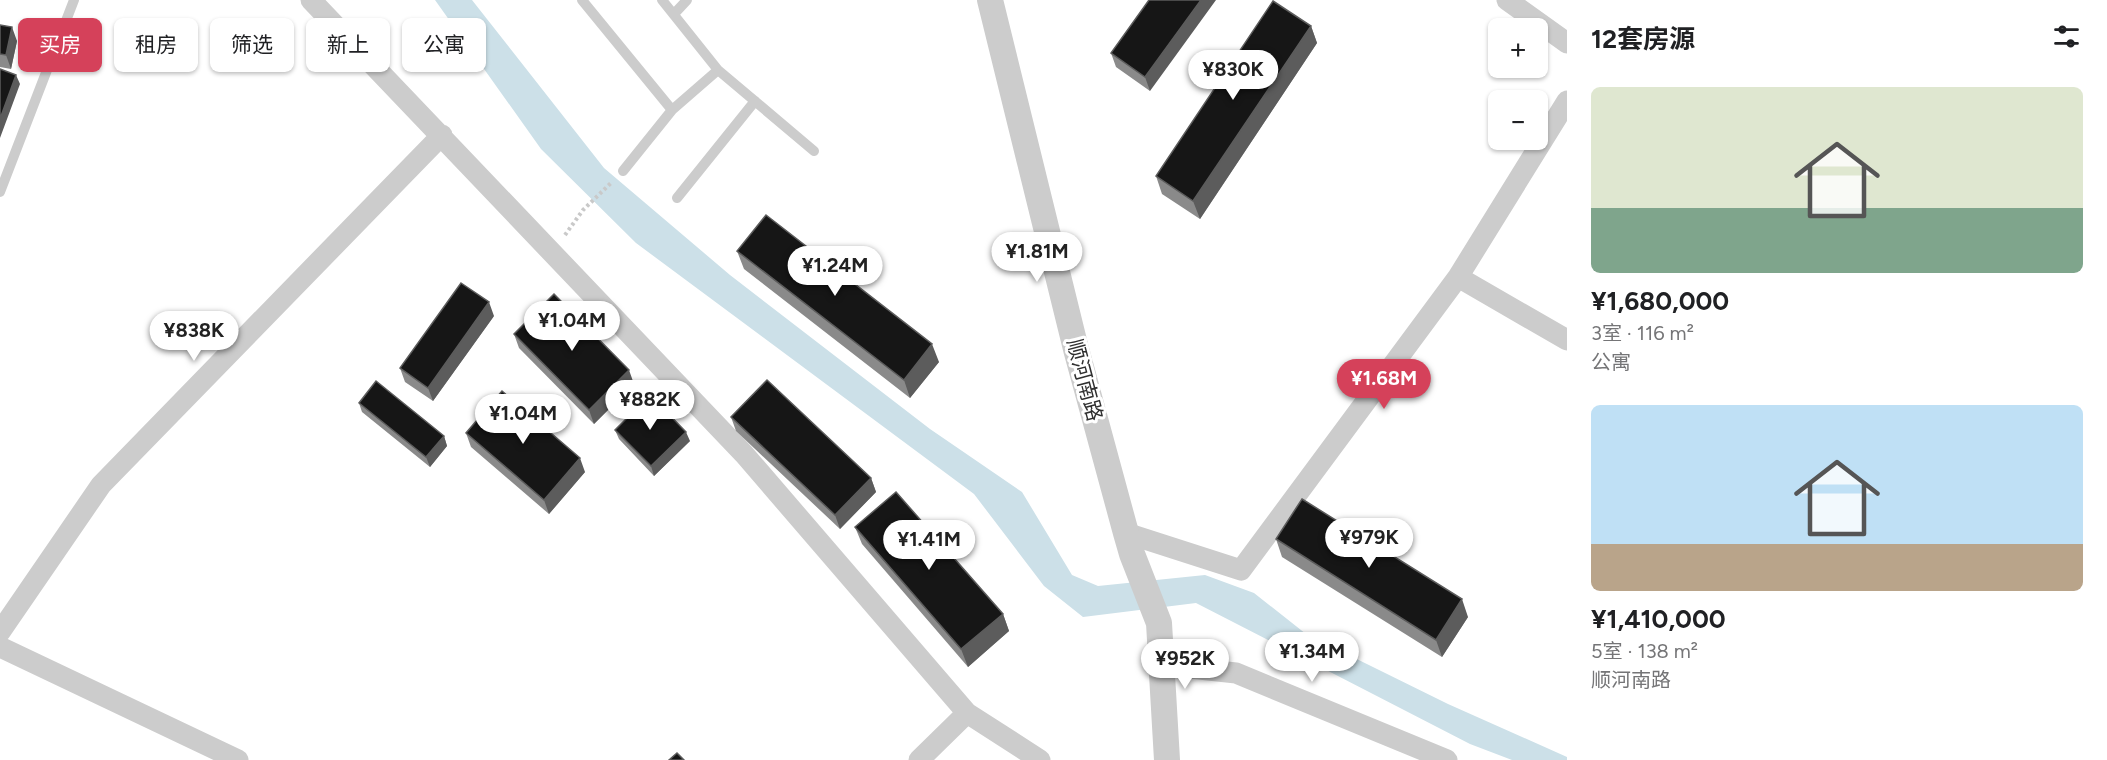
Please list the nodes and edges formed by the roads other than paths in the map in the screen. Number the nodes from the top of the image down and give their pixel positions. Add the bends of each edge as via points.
1 (74, 0) edge
2 (311, 0) edge
3 (582, 0) edge
4 (662, 0) edge
5 (687, 0) edge
6 (990, 0) edge
7 (1507, 0) edge
8 (674, 14) junction
9 (1567, 43) edge
10 (718, 70) junction
11 (754, 101) junction
12 (1567, 101) edge
13 (672, 110) junction
14 (442, 135) junction
15 (814, 151) dead end
16 (623, 171) road end
17 (0, 192) edge
18 (677, 198) dead end
19 (1458, 277) junction
20 (1567, 340) edge
21 (1129, 543) junction
22 (0, 632) edge
23 (0, 647) edge
24 (1162, 665) junction
25 (967, 713) junction
26 (238, 760) edge
27 (919, 760) edge
28 (1040, 760) edge
29 (1167, 760) edge
30 (1447, 760) edge

1 - 17 lane
2 - 14 street
3 - 13 lane
4 - 8 lane
5 - 8 lane
6 - 21 street, 顺河南路 via 1076,349
7 - 9 street
8 - 10 lane
10 - 11 lane
10 - 13 lane
11 - 15 lane
11 - 18 lane
12 - 19 street
13 - 16 lane
14 - 22 street via 101,485
14 - 25 street via 744,454
19 - 20 street
19 - 21 street via 1241,570
21 - 24 street, 顺河南路 via 1159,623
23 - 26 street
24 - 29 street, 顺河南路
24 - 30 street via 1236,673
25 - 27 street
25 - 28 street

